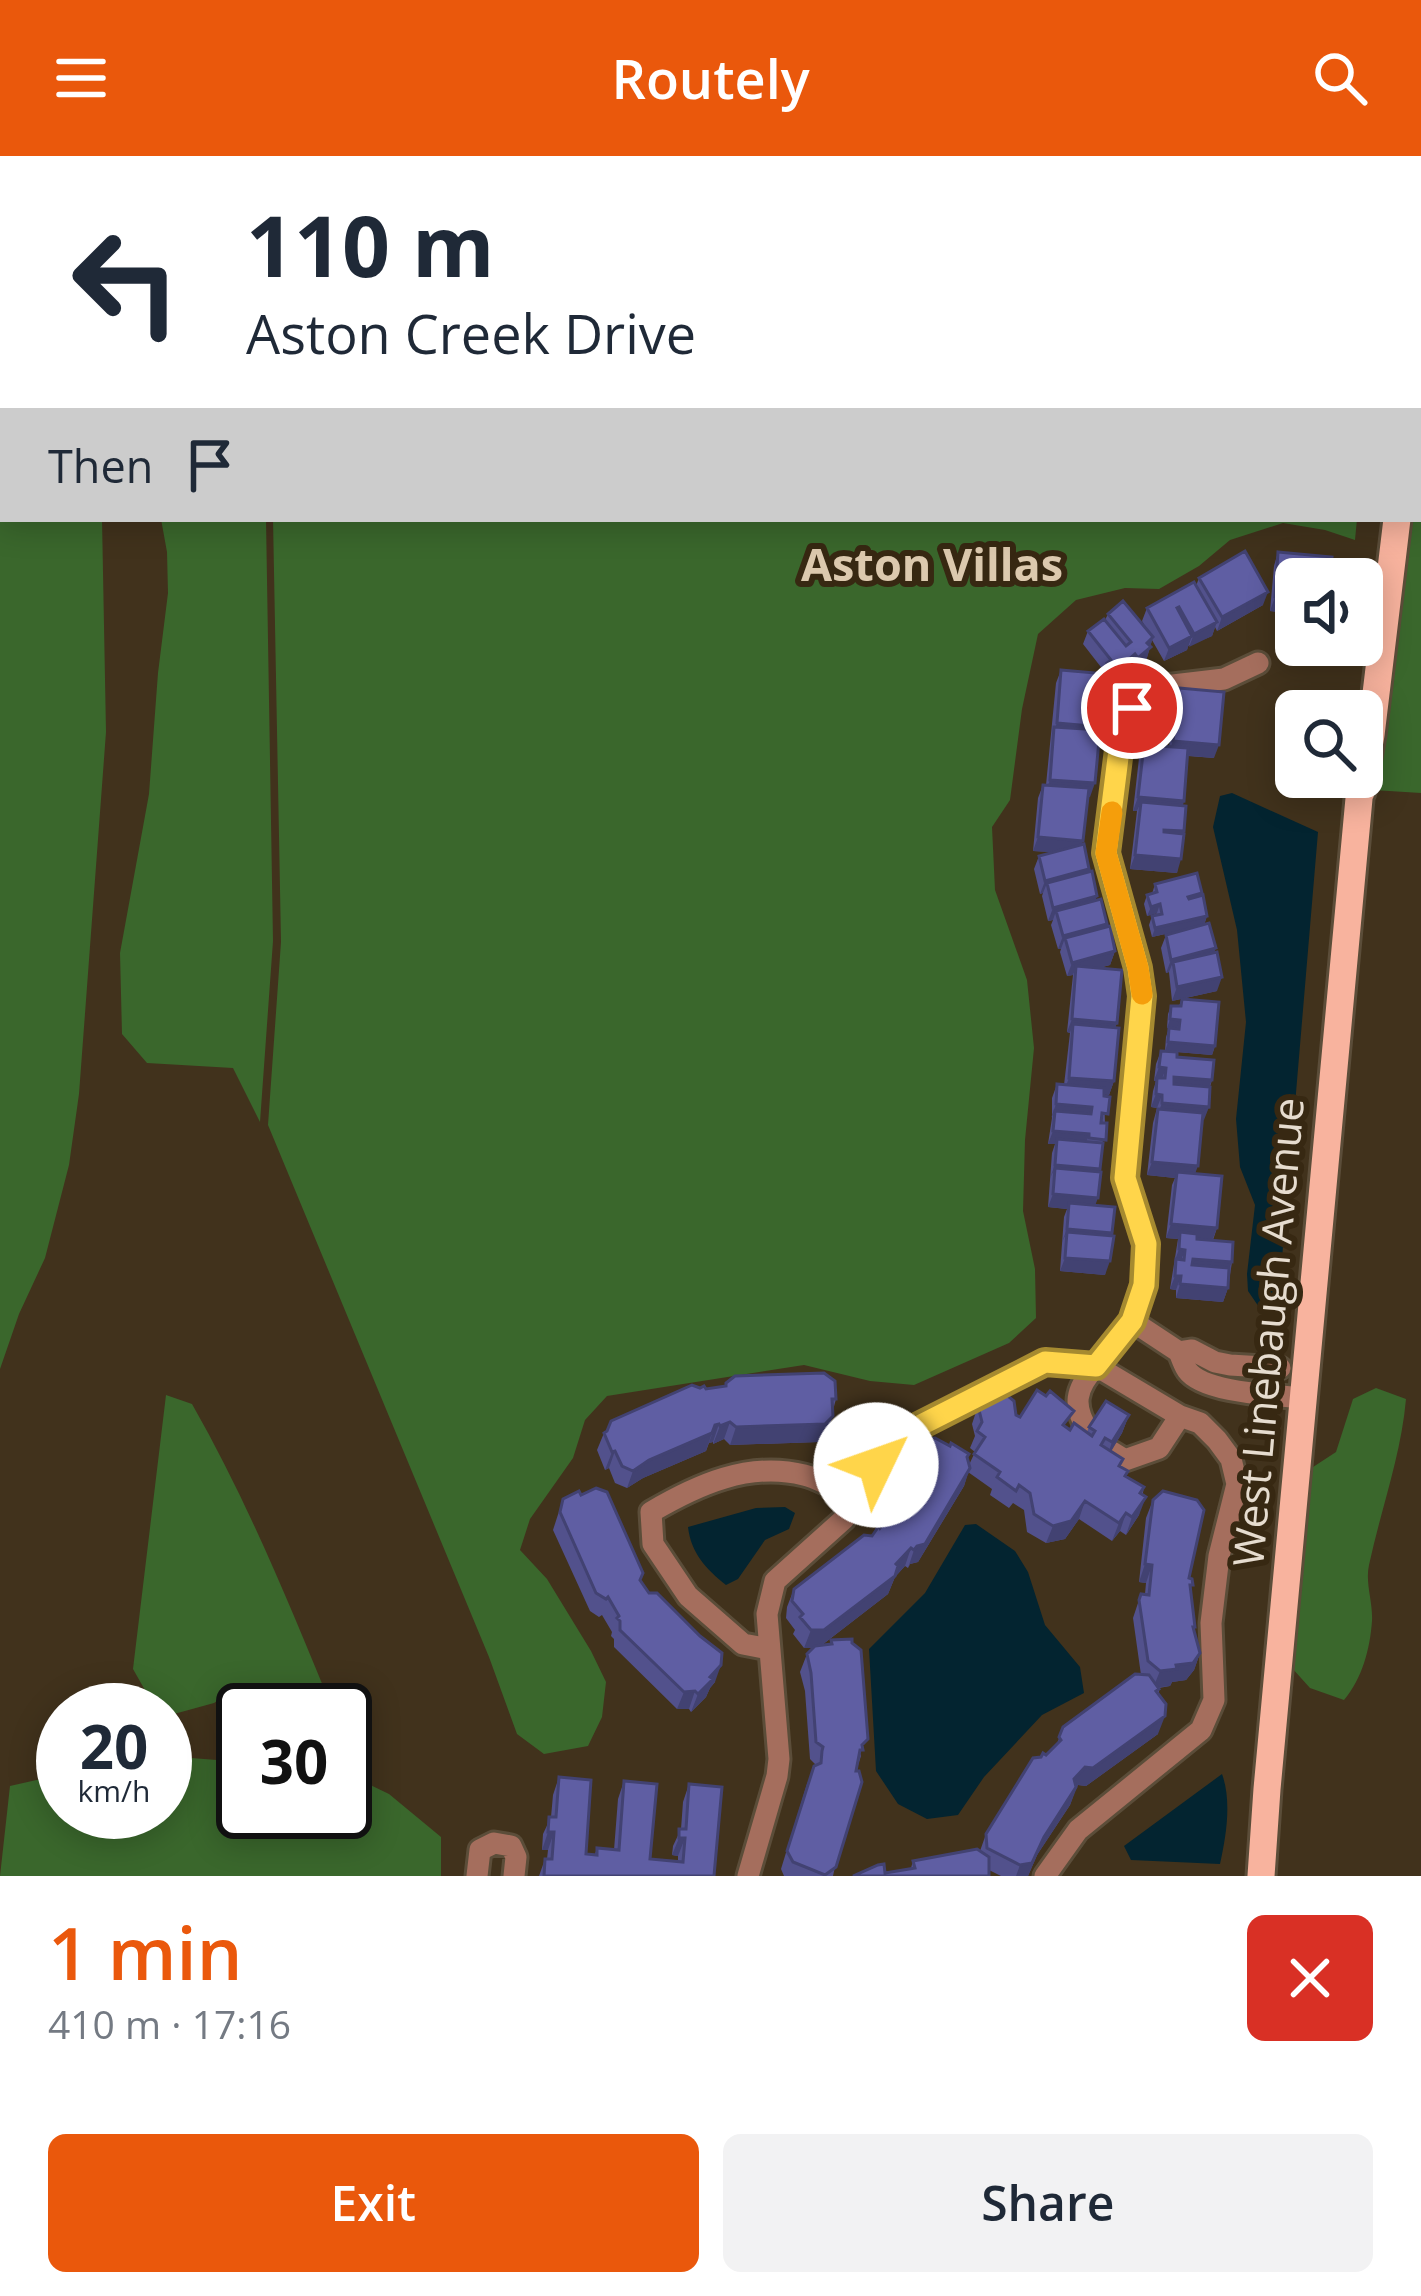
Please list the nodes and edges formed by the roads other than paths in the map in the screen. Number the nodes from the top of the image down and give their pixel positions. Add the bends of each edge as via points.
1 (1382, 522) edge
2 (1397, 522) edge
3 (1258, 663) dead end
4 (1368, 690) edge
5 (1376, 690) edge
6 (1360, 798) edge
7 (1132, 1321) junction
8 (1308, 1335) junction
9 (1179, 1352) junction
10 (1096, 1366) junction
11 (1280, 1368) joint
12 (1302, 1398) junction
13 (1180, 1416) junction
14 (1089, 1432) edge
15 (1112, 1452) edge
16 (855, 1500) junction
17 (769, 1649) junction
18 (477, 1876) edge
19 (514, 1876) edge
20 (748, 1876) edge
21 (1045, 1876) edge
22 (1262, 1876) edge

1 - 4 main road
2 - 5 main road, West Linebaugh Avenue
3 - 7 street via 1224,679 1156,687 1132,708 1121,734 1106,853 1142,996 1125,1178 1146,1244
6 - 8 main road, West Linebaugh Avenue
7 - 9 street
7 - 10 street
8 - 11 main road via 1300,1354
8 - 12 main road, West Linebaugh Avenue
9 - 11 street
9 - 12 street via 1201,1381
10 - 13 street
10 - 14 street via 1076,1403
10 - 16 street via 1045,1362 913,1429
12 - 22 main road, West Linebaugh Avenue
13 - 15 street via 1159,1448 1125,1460
13 - 21 street via 1217,1440 1237,1484 1210,1623 1214,1700 1201,1730 1078,1831
16 - 17 street via 775,1582
16 - 17 street via 806,1475 765,1471 724,1477 651,1512 653,1544 688,1596 743,1644
17 - 20 street via 779,1759
18 - 19 street via 480,1850 494,1843 512,1846

